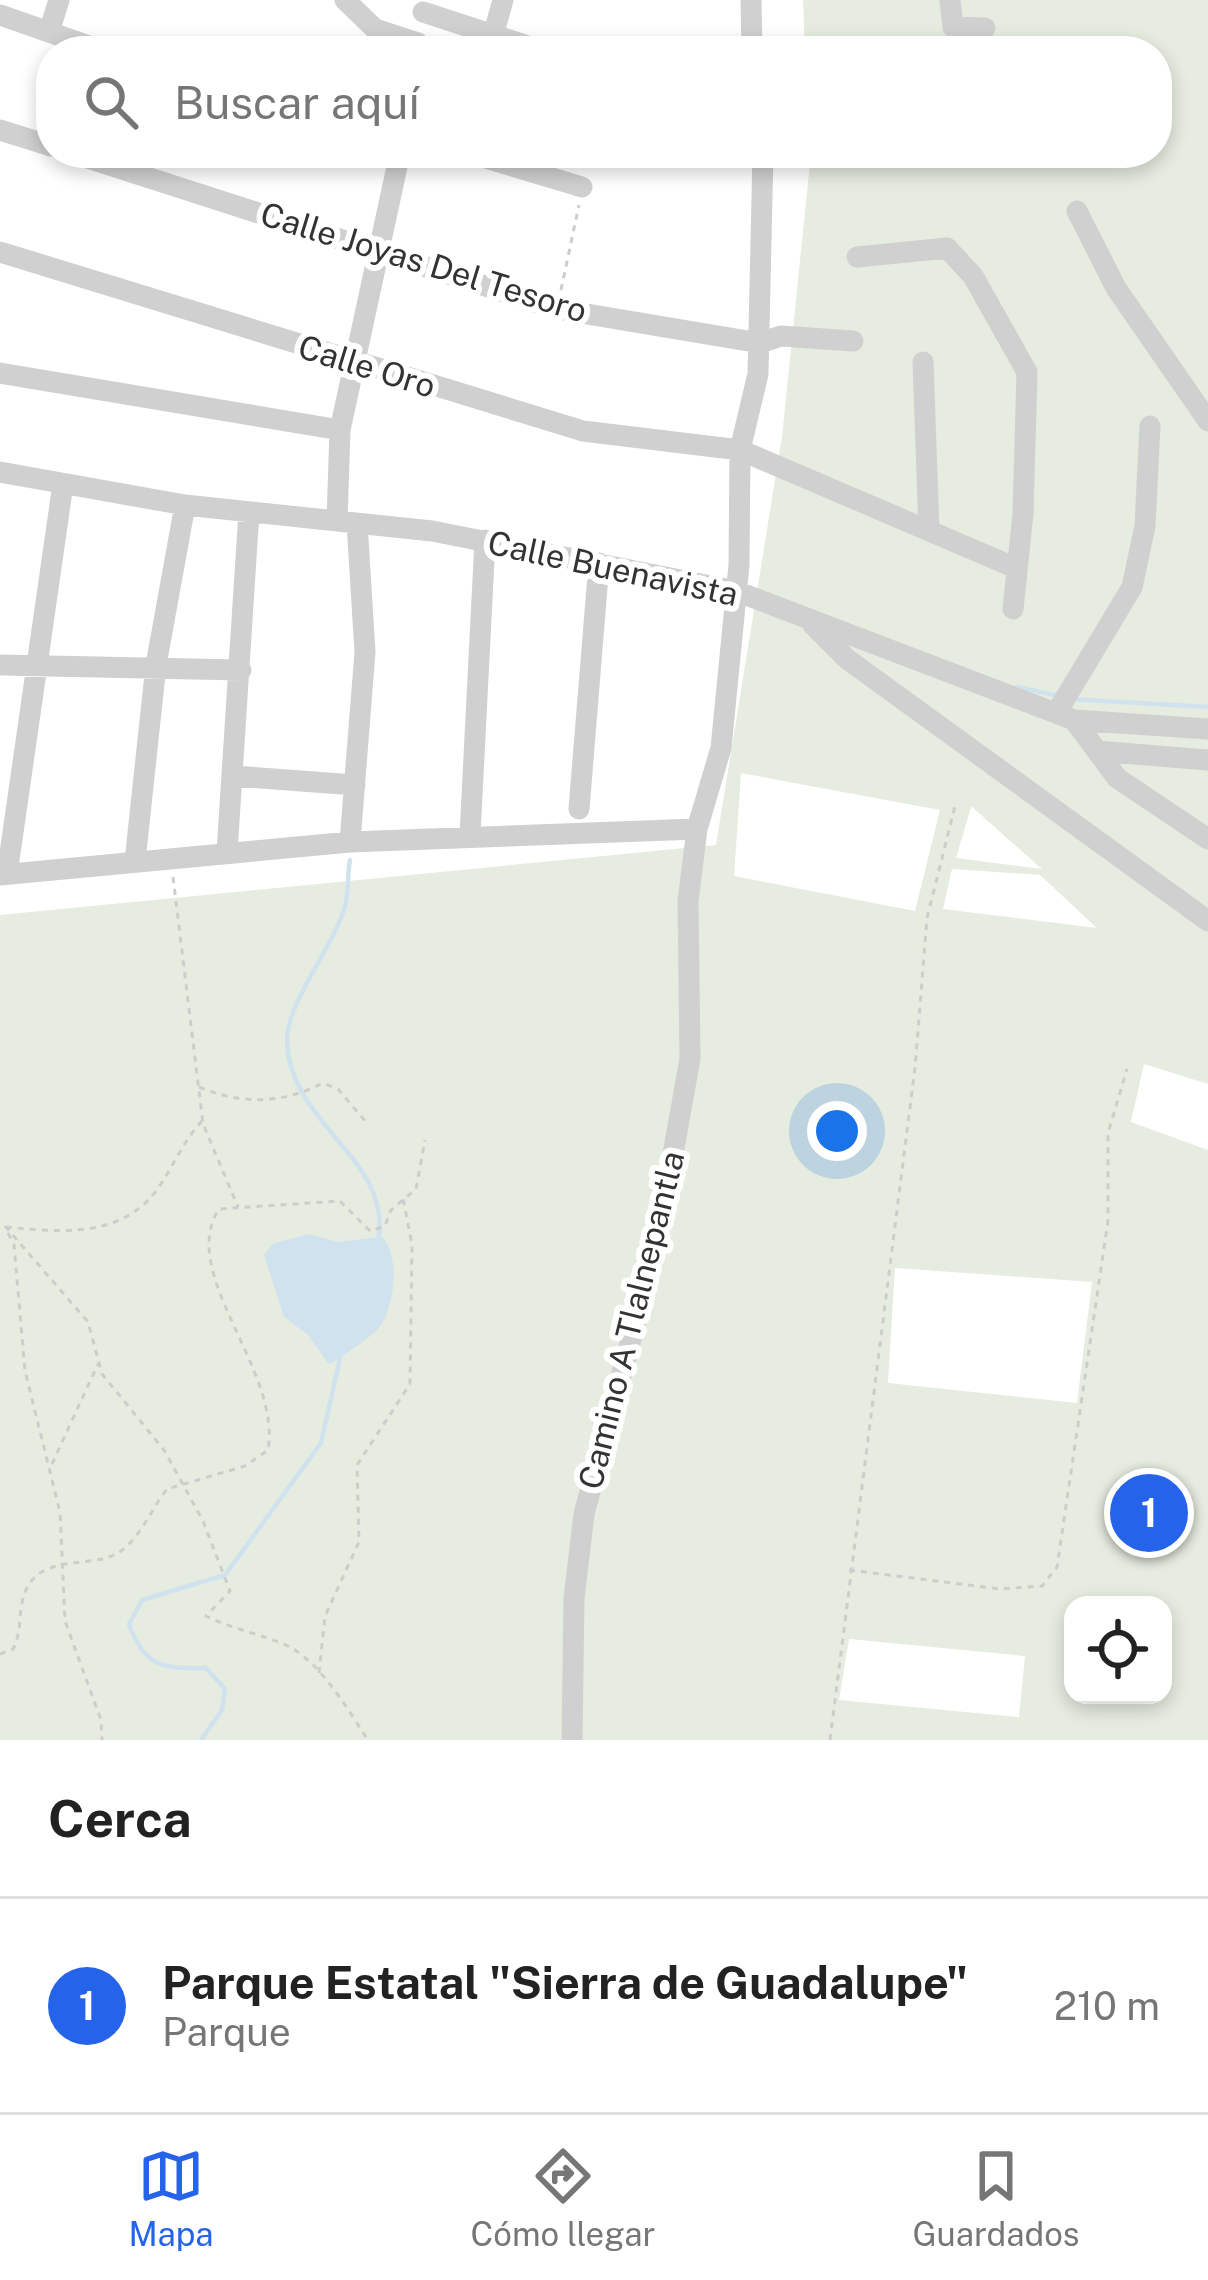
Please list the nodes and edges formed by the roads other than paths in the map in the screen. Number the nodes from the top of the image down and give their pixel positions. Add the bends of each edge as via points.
1 (59, 0) edge
2 (345, 0) edge
3 (503, 0) edge
4 (751, 0) edge
5 (950, 0) edge
6 (425, 6) edge
7 (0, 15) edge
8 (985, 28) dead end
9 (50, 32) junction
10 (61, 36) edge
11 (391, 36) edge
12 (419, 36) edge
13 (494, 36) joint
14 (752, 36) edge
15 (0, 130) edge
16 (36, 141) edge
17 (120, 168) edge
18 (396, 168) edge
19 (517, 168) edge
20 (764, 168) edge
21 (582, 188) road end
22 (1077, 211) dead end
23 (377, 248) junction
24 (0, 252) edge
25 (857, 256) dead end
26 (853, 341) dead end
27 (760, 343) junction
28 (355, 362) junction
29 (923, 362) dead end
30 (0, 373) edge
31 (1208, 421) edge
32 (1150, 426) dead end
33 (340, 430) junction
34 (740, 450) junction
35 (0, 472) edge
36 (62, 484) junction
37 (185, 505) junction
38 (249, 512) junction
39 (347, 522) junction
40 (928, 530) junction
41 (485, 540) junction
42 (599, 563) junction
43 (1016, 568) junction
44 (736, 591) junction
45 (1013, 609) dead end
46 (804, 616) junction
47 (0, 665) edge
48 (156, 665) junction
49 (36, 666) junction
50 (241, 670) junction
51 (1065, 716) junction
52 (1208, 729) edge
53 (1097, 751) junction
54 (1208, 760) edge
55 (234, 776) junction
56 (355, 784) junction
57 (579, 809) dead end
58 (697, 829) junction
59 (470, 835) junction
60 (1208, 839) edge
61 (350, 842) junction
62 (227, 852) junction
63 (135, 861) junction
64 (3, 874) edge
65 (1208, 921) edge
66 (572, 1740) edge

1 - 9 street
2 - 11 street
3 - 13 street
4 - 14 street
5 - 8 street via 953,27
6 - 12 street
6 - 13 street
7 - 9 street
9 - 10 street
15 - 16 street
17 - 23 street, Calle Joyas Del Tesoro
18 - 23 street
19 - 21 street
20 - 27 street, Camino A Tlalnepantla
22 - 31 street via 1116,288
23 - 27 street, Calle Joyas Del Tesoro via 557,309
23 - 28 street
24 - 28 street, Calle Oro
25 - 43 street via 947,248 973,276 1027,371
26 - 27 street, Calle Joyas Del Tesoro via 781,336
27 - 34 street, Camino A Tlalnepantla
28 - 33 street
28 - 34 street, Calle Oro via 583,431
29 - 40 street
30 - 33 street
32 - 51 street via 1145,526 1132,587
33 - 39 street
34 - 40 street, Calle Oro
34 - 44 street, Camino A Tlalnepantla
35 - 36 street, Calle Buenavista
36 - 37 street, Calle Buenavista
36 - 49 street
37 - 38 street, Calle Buenavista
37 - 48 street
38 - 39 street, Calle Buenavista
38 - 50 street
39 - 41 street, Calle Buenavista
39 - 56 street via 365,652
40 - 43 street, Calle Oro
41 - 42 street, Calle Buenavista
41 - 59 street
42 - 44 street, Calle Buenavista
42 - 57 street
43 - 45 street
44 - 46 street, Calle Buenavista
44 - 58 street, Camino A Tlalnepantla via 721,748
46 - 51 street, Calle Buenavista
46 - 65 street via 848,659
47 - 49 street
48 - 49 street
48 - 50 street
48 - 63 street
49 - 64 street
50 - 55 street
51 - 52 street, Calle Buenavista
51 - 53 street
53 - 54 street
53 - 60 street via 1117,778
55 - 56 street
55 - 62 street
56 - 61 street
58 - 59 street
58 - 66 street, Camino A Tlalnepantla via 688,901 690,1060 657,1243 584,1514
59 - 61 street
61 - 62 street
62 - 63 street
63 - 64 street

